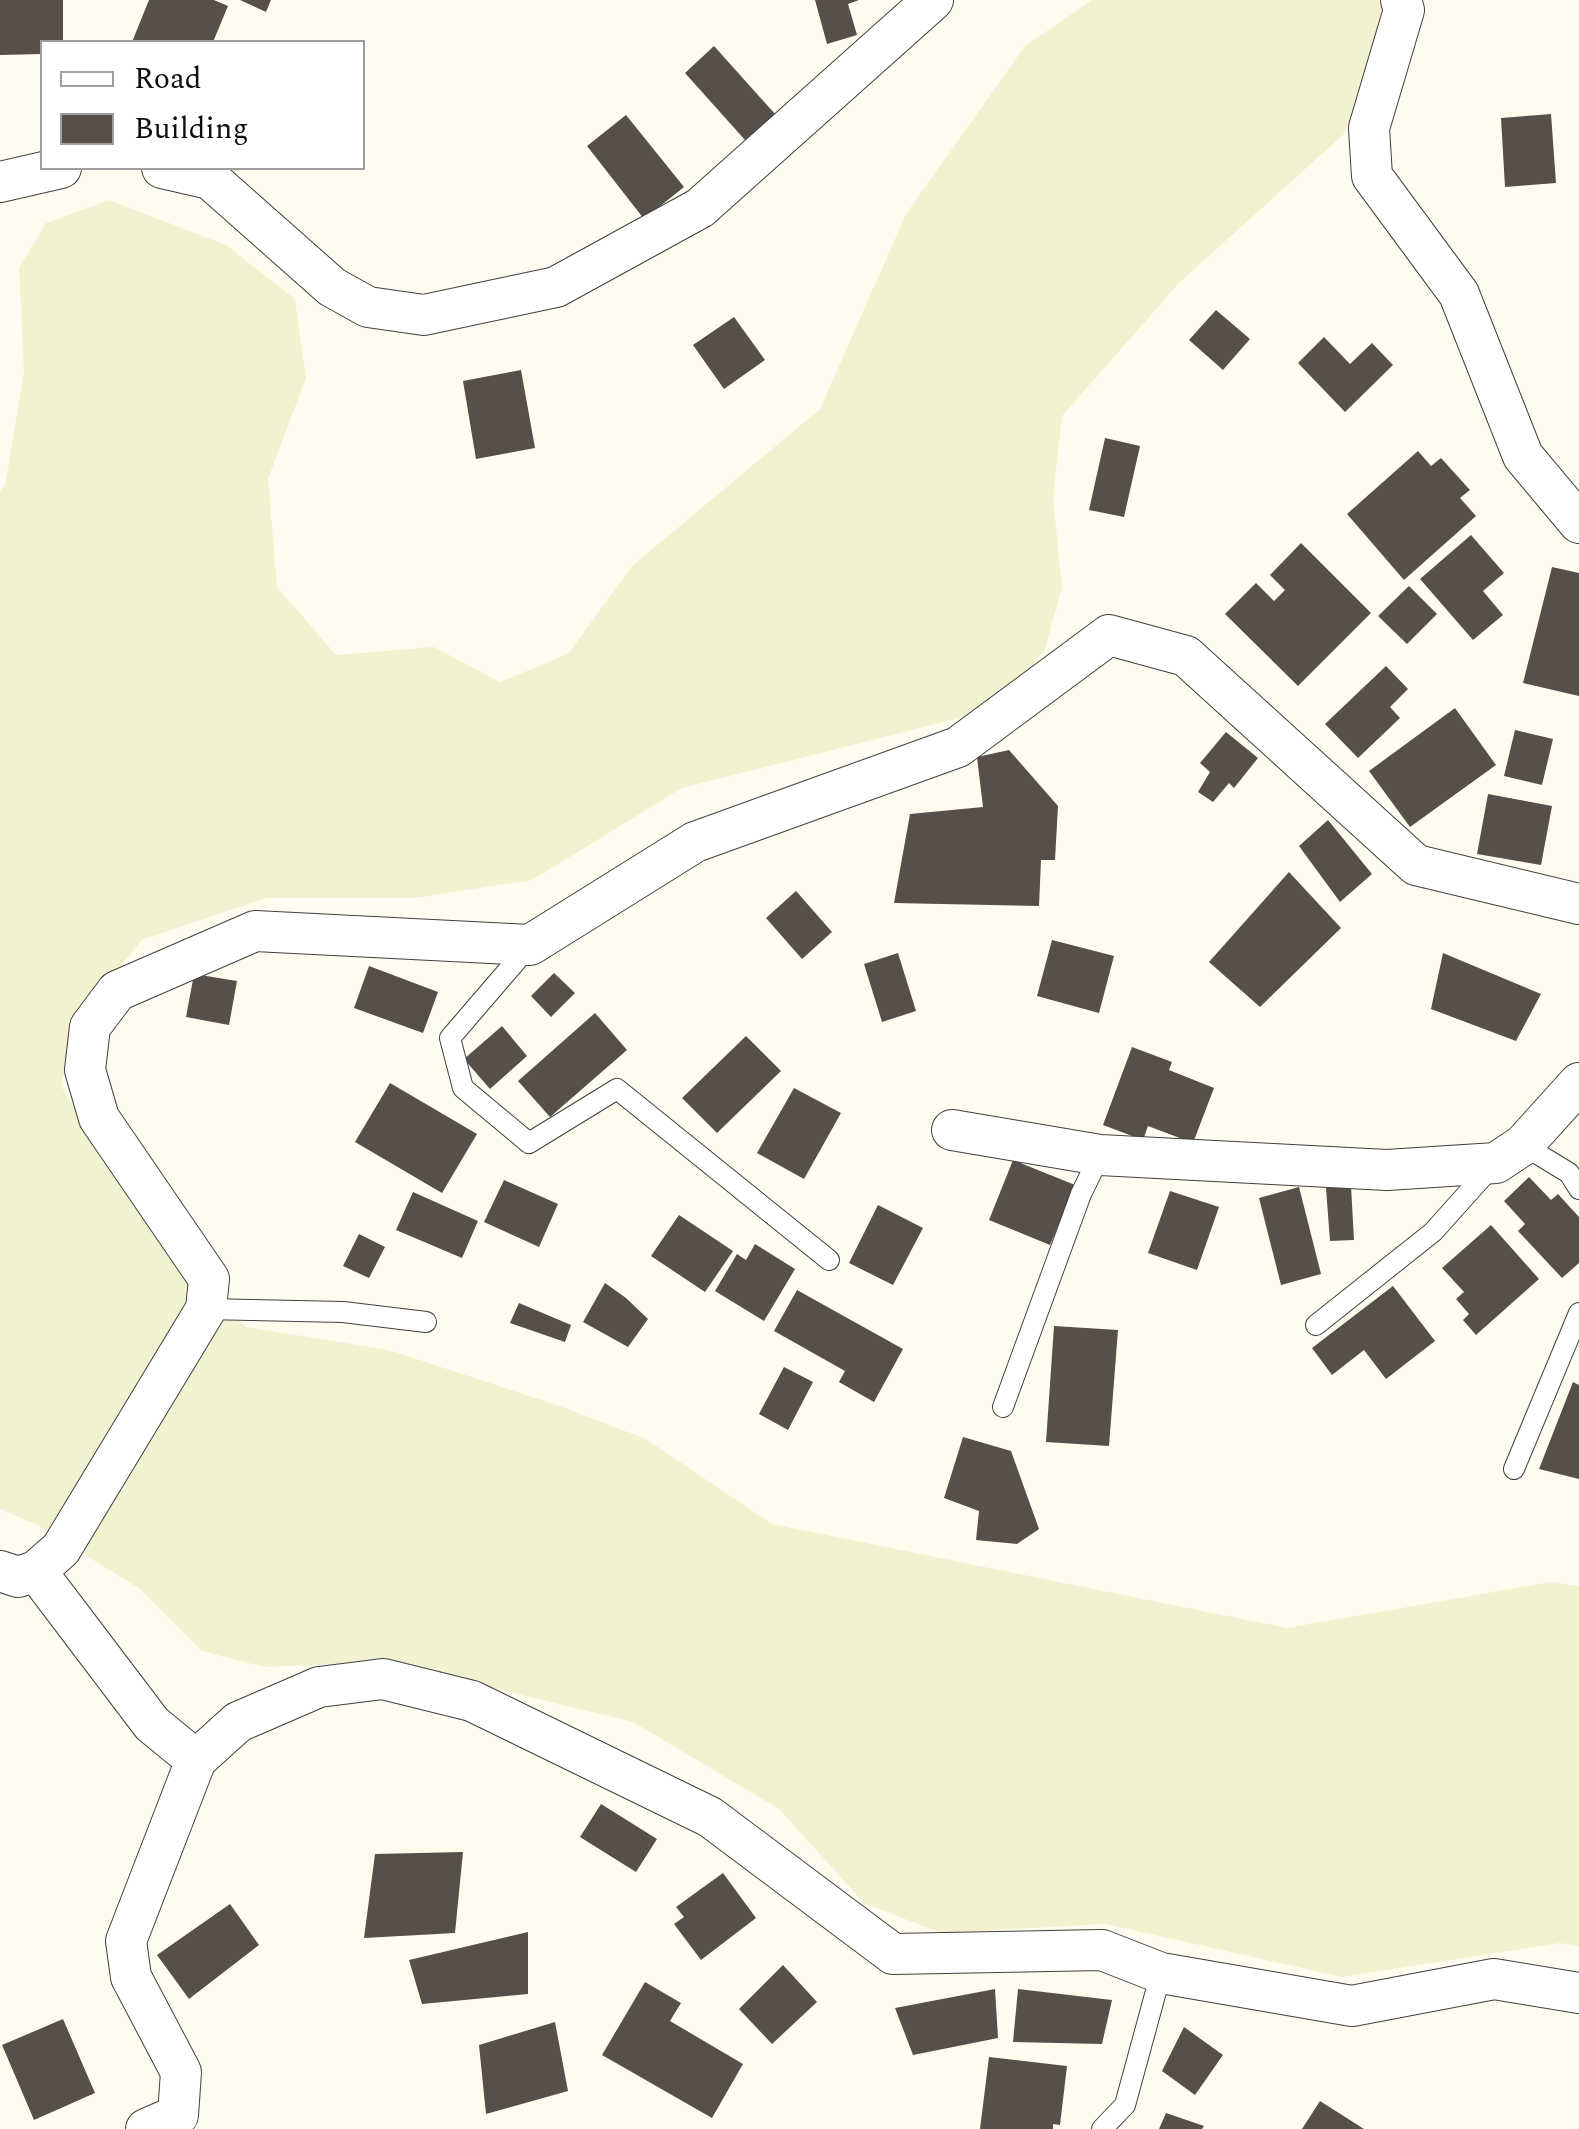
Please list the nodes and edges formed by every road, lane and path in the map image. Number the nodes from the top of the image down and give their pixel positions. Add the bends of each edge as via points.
1 (933, 0) edge
2 (1402, 0) edge
3 (52, 170) edge
4 (171, 170) edge
5 (0, 182) edge
6 (1579, 523) edge
7 (1579, 904) edge
8 (530, 945) junction
9 (1579, 1083) edge
10 (952, 1130) dead end
11 (1509, 1154) junction
12 (1100, 1155) junction
13 (1579, 1190) edge
14 (829, 1260) dead end
15 (206, 1308) junction
16 (1579, 1313) edge
17 (426, 1322) dead end
18 (1316, 1324) dead end
19 (1004, 1407) dead end
20 (1514, 1468) dead end
21 (18, 1570) edge
22 (196, 1760) junction
23 (1161, 1973) junction
24 (1579, 1993) edge
25 (146, 2129) edge
26 (1102, 2129) edge

1 - 4 street via 700,208 556,286 424,315 368,308 332,287 210,179
2 - 6 street via 1369,128 1372,176 1460,294 1522,456
3 - 5 street
7 - 8 street via 1416,864 1186,656 1109,636 958,746 695,842
8 - 14 lane via 450,1038 464,1088 530,1142 617,1090
8 - 15 street via 255,931 117,991 90,1027 85,1070 99,1118 209,1279
9 - 11 street
10 - 12 street
11 - 12 street via 1387,1170
11 - 13 lane via 1568,1173
11 - 18 lane via 1433,1232
12 - 19 lane
15 - 17 lane
15 - 21 street via 62,1549
16 - 20 lane
21 - 22 street via 152,1724
22 - 23 street via 238,1722 318,1687 383,1679 472,1701 710,1817 894,1954 1102,1950
22 - 25 street via 126,1941 131,1977 180,2072 178,2116
23 - 24 street via 1352,2006 1494,1979
23 - 26 lane via 1125,2105

